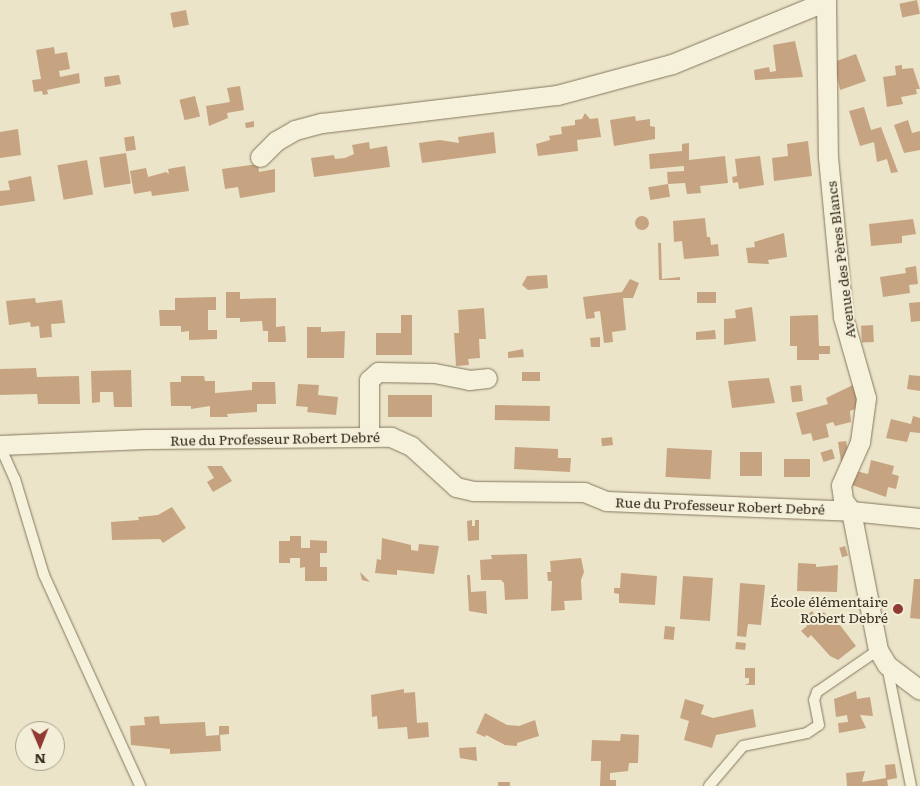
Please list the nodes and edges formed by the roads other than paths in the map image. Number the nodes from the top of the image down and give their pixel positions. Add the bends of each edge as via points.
1 (826, 0) edge
2 (260, 157) dead end
3 (487, 378) dead end
4 (369, 437) junction
5 (0, 446) edge
6 (851, 511) junction
7 (920, 518) edge
8 (882, 657) junction
9 (920, 690) edge
10 (140, 786) edge
11 (709, 786) edge
12 (911, 786) edge

1 - 2 street via 672,64 557,94 322,123 295,130 276,141
1 - 6 street, Avenue des Pères Blancs via 828,156 843,317 866,398 860,442 841,485 843,500
3 - 4 street via 469,380 434,373 378,372 369,380
4 - 5 street, Rue du Professeur Robert Debré via 146,439
4 - 6 street, Rue du Professeur Robert Debré via 391,437 411,446 456,487 473,490 584,492 606,501
5 - 10 lane via 16,480 44,575
6 - 7 street, Rue du Professeur Robert Debré
6 - 8 street, Avenue des Pères Blancs
8 - 9 street
8 - 11 lane via 817,692 814,700 818,725 807,733 743,746
8 - 12 lane

